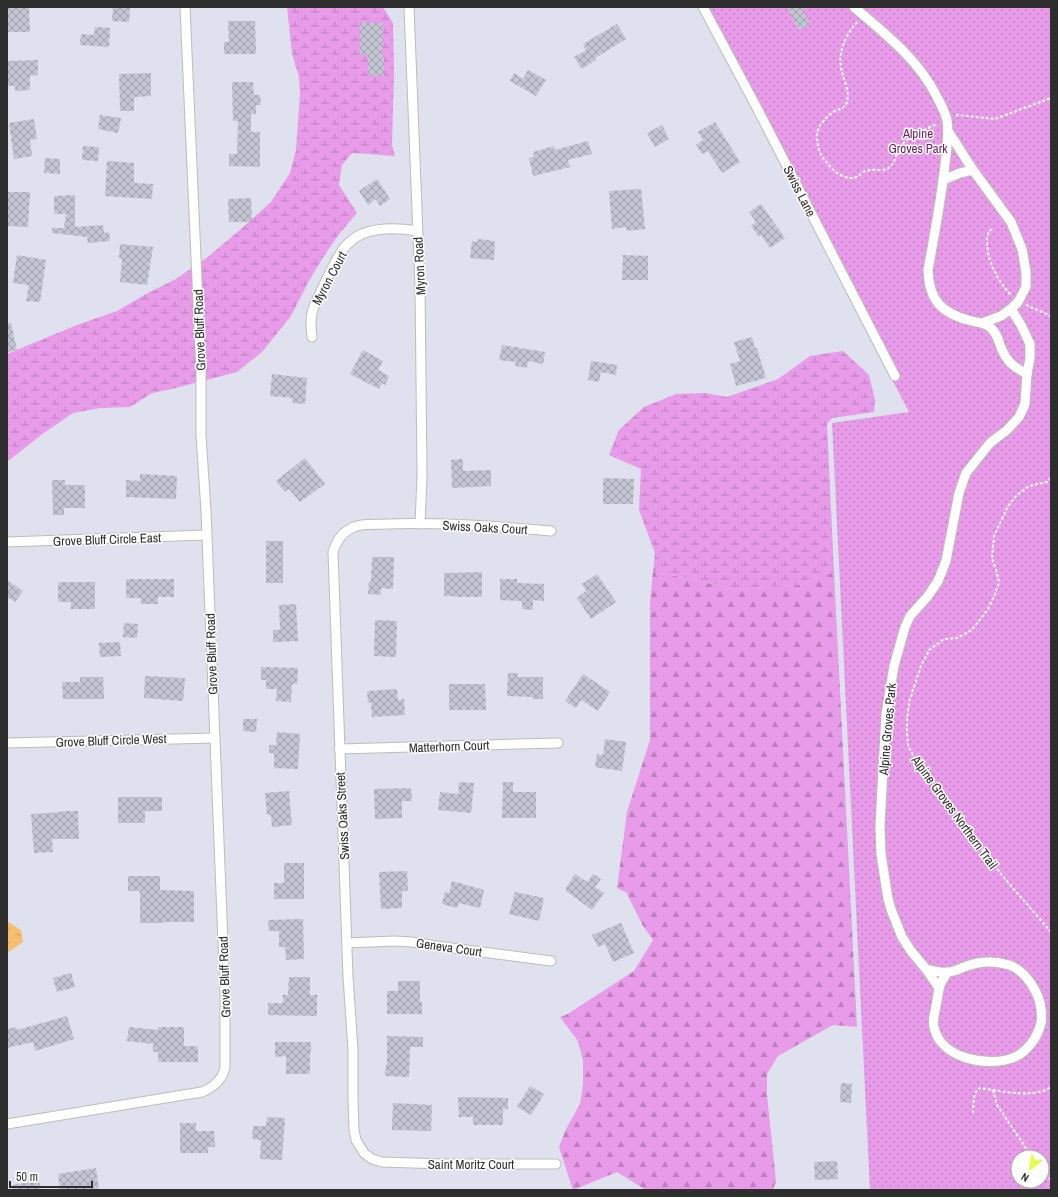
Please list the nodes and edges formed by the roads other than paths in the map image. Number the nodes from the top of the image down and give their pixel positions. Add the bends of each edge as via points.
1 (185, 7) edge
2 (409, 7) edge
3 (703, 7) edge
4 (854, 7) edge
5 (948, 131) junction
6 (973, 170) junction
7 (943, 180) junction
8 (417, 231) junction
9 (1011, 309) junction
10 (982, 323) junction
11 (312, 337) dead end
12 (1027, 374) junction
13 (895, 376) dead end
14 (420, 524) junction
15 (551, 531) dead end
16 (206, 535) junction
17 (7, 542) edge
18 (215, 738) junction
19 (7, 743) edge
20 (558, 743) dead end
21 (339, 749) junction
22 (347, 943) junction
23 (551, 961) dead end
24 (926, 969) junction
25 (948, 972) junction
26 (939, 988) junction
27 (7, 1124) edge
28 (387, 1163) joint
29 (556, 1164) dead end

1 - 16 street, Grove Bluff Road
2 - 8 street, Myron Road
3 - 13 street, Swiss Lane
4 - 5 street via 891,38 924,74 941,104
5 - 6 street
5 - 7 street
6 - 7 street
6 - 9 street via 1011,222 1022,249 1026,287
7 - 10 street via 928,283 936,301 949,313
8 - 11 street, Myron Court via 386,229 361,234 352,240 331,270 316,301 310,325
8 - 14 street, Myron Road via 422,373
9 - 10 street
9 - 12 street, Alpine Groves Park via 1030,344
10 - 12 street via 996,333 1010,363
12 - 24 street, Alpine Groves Park via 1025,404 1019,417 990,443 966,473 959,493 946,561 938,581 910,616 894,666 886,714 881,854 888,899 896,925 911,951
14 - 15 street, Swiss Oaks Court
14 - 21 street, Swiss Oaks Street via 355,526 347,530 336,543 334,552
16 - 17 street, Grove Bluff Circle East
16 - 18 street, Grove Bluff Road
18 - 19 street, Grove Bluff Circle West
18 - 27 street, Grove Bluff Road via 225,994 226,1068 221,1078 202,1092
20 - 21 street, Matterhorn Court
21 - 22 street, Swiss Oaks Street
22 - 23 street, Geneva Court via 412,942
22 - 28 street, Swiss Oaks Street via 355,1135 364,1153 372,1159
24 - 25 street
24 - 26 street, Alpine Groves Park
25 - 26 street
25 - 26 street via 978,962 992,961 1010,965 1027,977 1039,998 1042,1022 1038,1033 1025,1050 1003,1060 977,1061 956,1054 941,1041 933,1025
28 - 29 street, Saint Moritz Court

